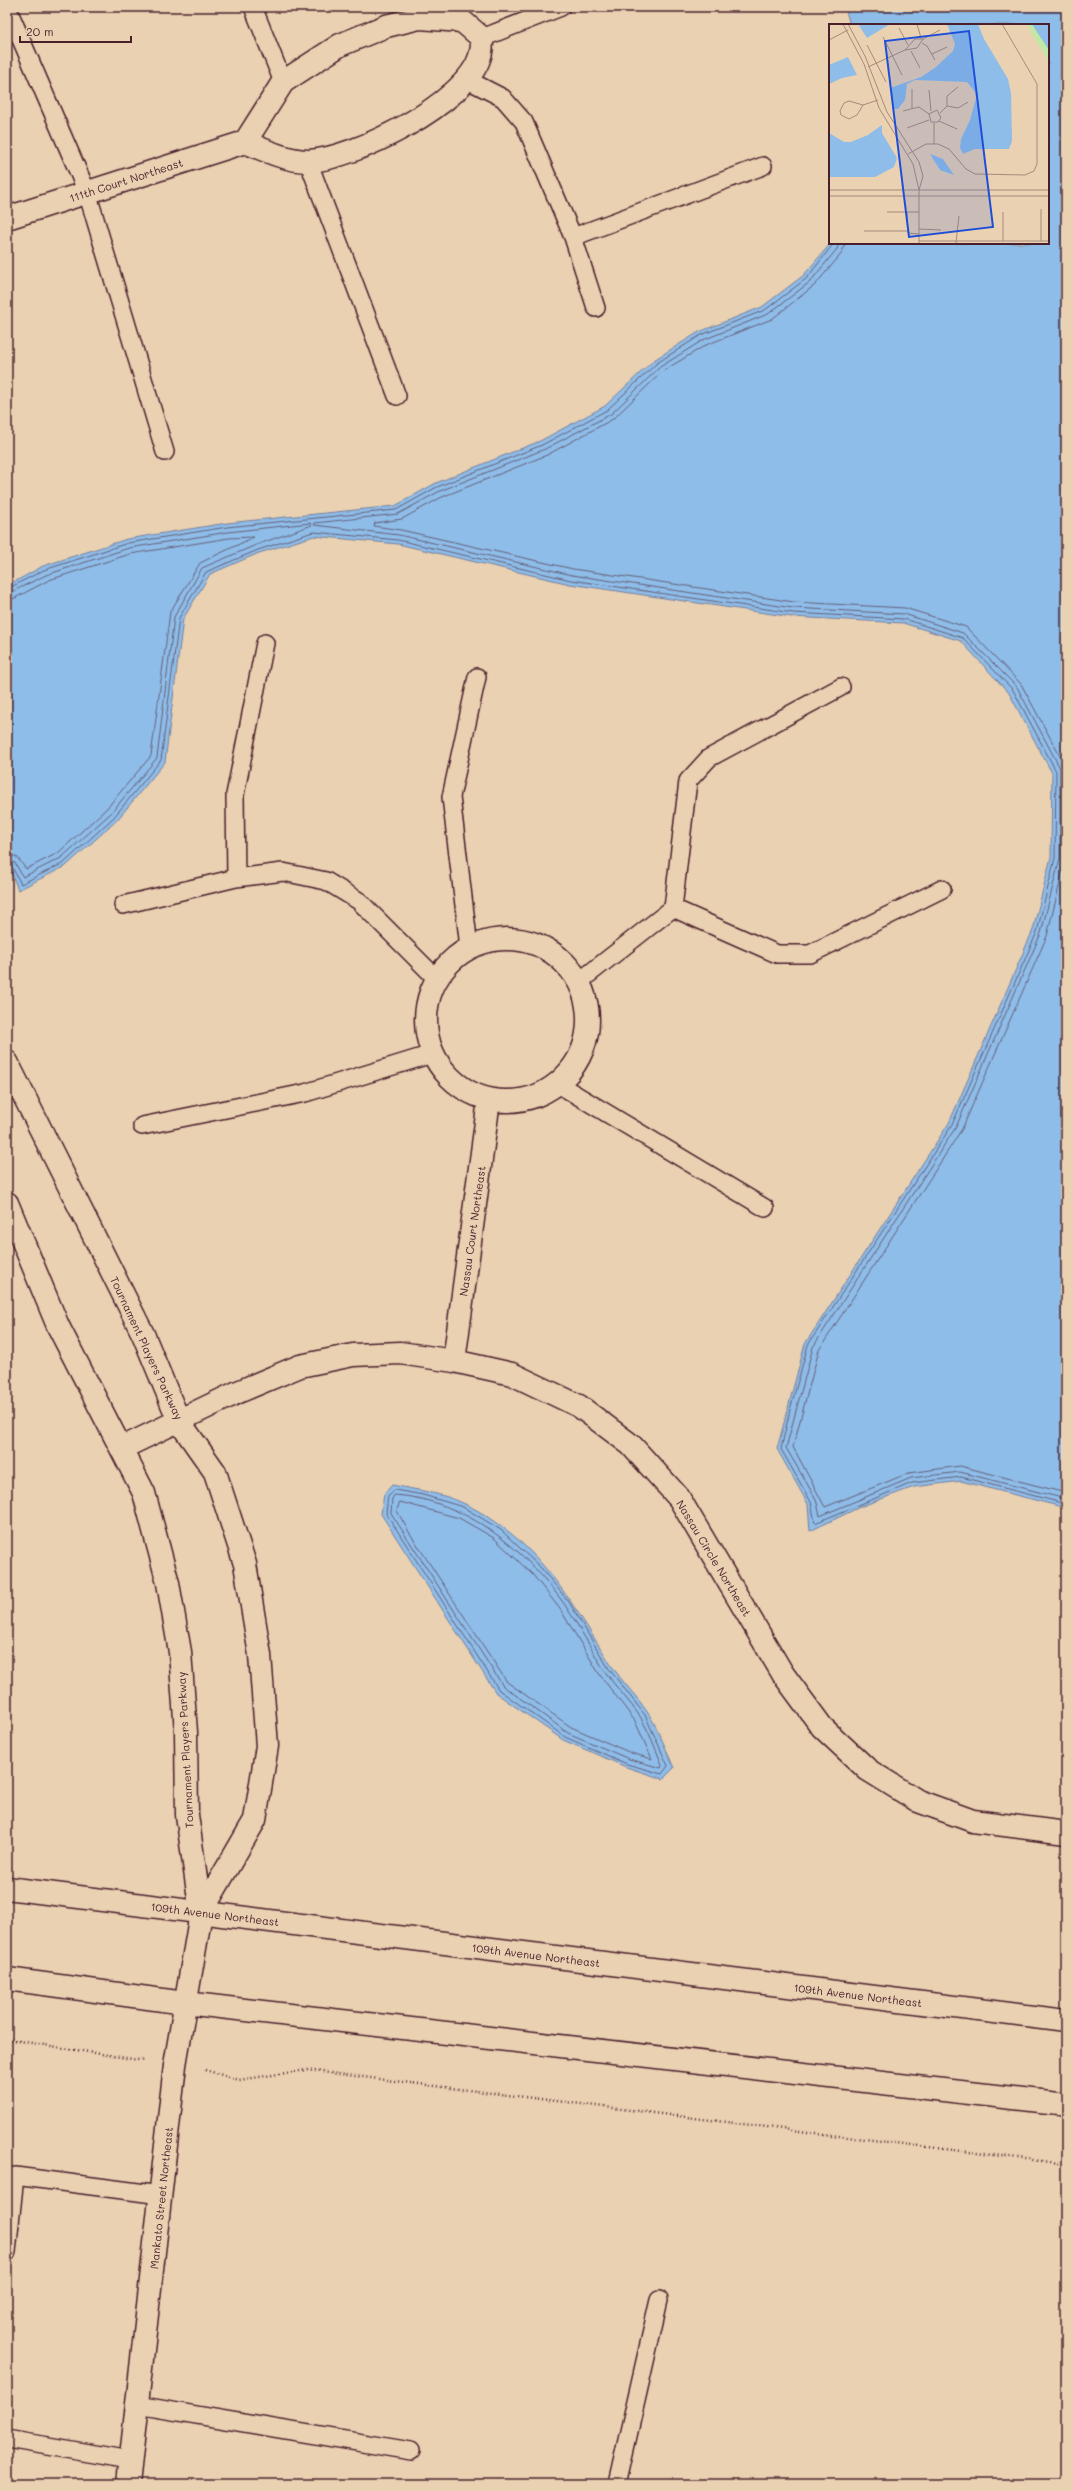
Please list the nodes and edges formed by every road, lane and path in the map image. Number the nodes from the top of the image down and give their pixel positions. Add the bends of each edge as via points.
1 (7, 7) edge
2 (253, 7) edge
3 (561, 7) edge
4 (463, 14) edge
5 (482, 38) junction
6 (466, 79) junction
7 (283, 82) junction
8 (245, 142) junction
9 (308, 161) junction
10 (763, 166) dead end
11 (86, 192) junction
12 (7, 218) edge
13 (573, 237) junction
14 (596, 308) dead end
15 (397, 396) dead end
16 (165, 452) dead end
17 (265, 643) dead end
18 (477, 677) dead end
19 (841, 687) dead end
20 (236, 878) junction
21 (942, 889) dead end
22 (123, 905) dead end
23 (673, 908) junction
24 (469, 947) junction
25 (436, 978) junction
26 (580, 981) junction
27 (432, 1054) junction
28 (7, 1062) edge
29 (558, 1084) junction
30 (489, 1100) junction
31 (142, 1126) dead end
32 (7, 1203) edge
33 (765, 1208) dead end
34 (454, 1361) junction
35 (179, 1421) junction
36 (122, 1448) junction
37 (1066, 1833) edge
38 (7, 1888) edge
39 (201, 1913) junction
40 (7, 1979) edge
41 (185, 2003) junction
42 (1066, 2021) edge
43 (7, 2039) edge
44 (128, 2058) dead end
45 (212, 2071) dead end
46 (1066, 2104) edge
47 (1066, 2164) edge
48 (11, 2174) edge
49 (161, 2195) junction
50 (7, 2252) edge
51 (659, 2300) dead end
52 (137, 2405) junction
53 (7, 2439) edge
54 (411, 2451) dead end
55 (130, 2460) junction
56 (128, 2484) edge
57 (617, 2484) edge

1 - 11 lane
2 - 7 lane
3 - 5 lane
4 - 5 street
4 - 7 street via 419,18 386,26 340,45
5 - 6 street via 480,57
6 - 9 street via 447,98 393,134 348,154
6 - 13 lane via 503,98 524,122
7 - 8 street
8 - 9 street via 278,155
8 - 11 street, 111th Court Northeast
9 - 15 lane
10 - 13 lane
11 - 12 street, 111th Court Northeast
11 - 16 lane
13 - 14 lane
17 - 20 lane via 235,795
18 - 24 lane via 451,797
19 - 23 lane via 709,758 688,781
20 - 22 lane
20 - 25 lane via 283,872 326,881 359,901
21 - 23 lane via 810,954 777,954
23 - 26 lane
24 - 25 street via 443,968
24 - 26 street via 500,938 540,945
25 - 27 street via 428,997 425,1022
26 - 29 street via 589,1015 582,1053
27 - 30 street via 449,1078
27 - 31 lane via 305,1093
28 - 35 street, Tournament Players Parkway via 143,1334
29 - 30 street via 534,1097
29 - 33 lane
30 - 34 street, Nassau Court Northeast
32 - 36 street, Tournament Players Parkway via 58,1326
34 - 35 street, Nassau Circle Northeast via 400,1354 353,1355 300,1366
34 - 37 street, Nassau Circle Northeast via 512,1374 579,1406 631,1445 678,1498 783,1674 822,1727 868,1770 918,1801 973,1821
35 - 36 street, Nassau Circle Northeast
35 - 39 street, Tournament Players Parkway via 215,1472 245,1564 260,1655 267,1746 255,1820
36 - 39 street, Tournament Players Parkway via 144,1493 168,1583 180,1652 186,1732 187,1815
38 - 39 street, 109th Avenue Northeast
39 - 41 street, Mankato Street Northeast
39 - 42 street, 109th Avenue Northeast
40 - 41 street
41 - 46 street
41 - 49 street, Mankato Street Northeast via 175,2065
43 - 44 path
45 - 47 path via 239,2080 306,2070
48 - 49 lane
48 - 50 lane
49 - 52 street, Mankato Street Northeast
51 - 57 lane
52 - 54 lane
52 - 55 street, Mankato Street Northeast
53 - 55 lane
55 - 56 street, Mankato Street Northeast

